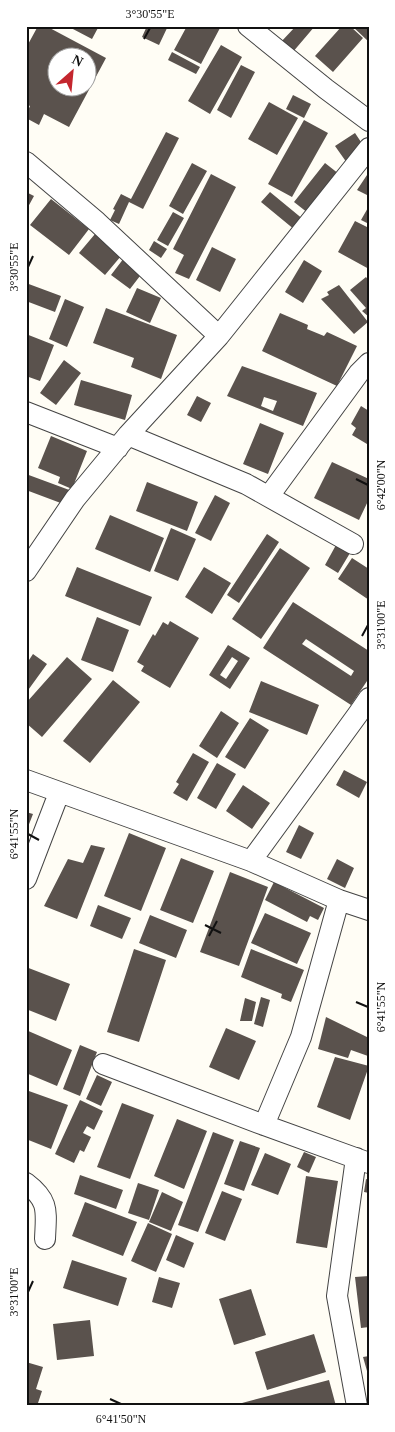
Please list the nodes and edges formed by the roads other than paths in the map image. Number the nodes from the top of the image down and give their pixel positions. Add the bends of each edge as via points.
1 (248, 26) edge
2 (369, 120) edge
3 (369, 148) edge
4 (26, 162) edge
5 (219, 336) junction
6 (369, 363) edge
7 (26, 412) edge
8 (123, 441) junction
9 (269, 496) junction
10 (353, 544) dead end
11 (26, 571) edge
12 (369, 698) edge
13 (26, 780) edge
14 (59, 793) junction
15 (251, 861) junction
16 (26, 879) edge
17 (339, 900) junction
18 (369, 910) edge
19 (104, 1064) dead end
20 (264, 1125) junction
21 (362, 1161) edge
22 (26, 1183) edge
23 (45, 1239) dead end
24 (357, 1406) edge

1 - 2 street
3 - 5 street
4 - 5 street via 97,222
5 - 8 street
6 - 9 street
7 - 8 street
8 - 9 street via 246,484
8 - 11 street via 75,499
9 - 10 street
12 - 15 street
13 - 14 street
14 - 15 street
14 - 16 street
15 - 17 street
17 - 18 street
17 - 20 street via 301,1037
19 - 20 street
20 - 21 street
21 - 24 street via 337,1296
22 - 23 street via 38,1191 46,1207

